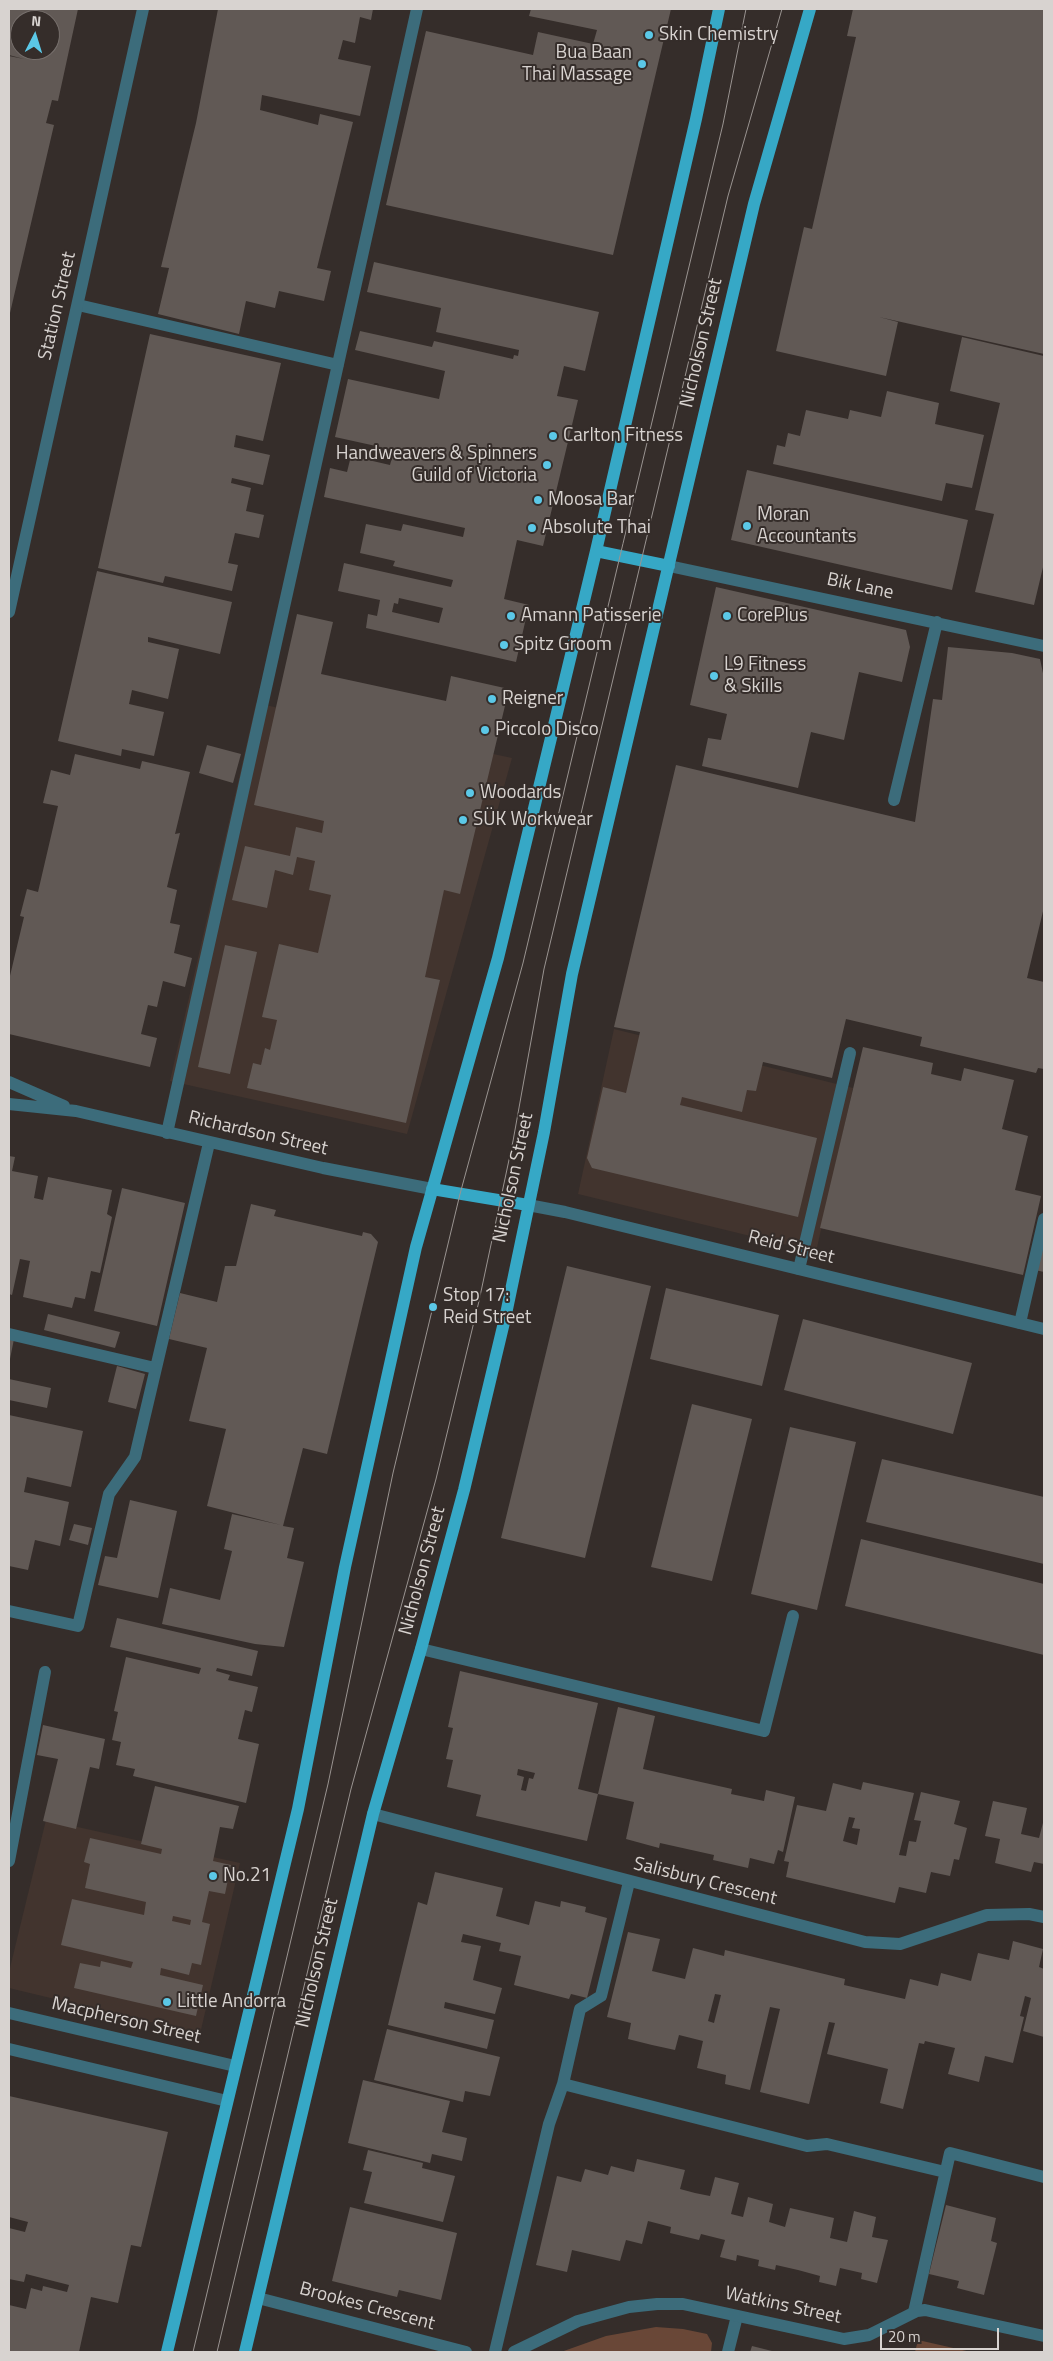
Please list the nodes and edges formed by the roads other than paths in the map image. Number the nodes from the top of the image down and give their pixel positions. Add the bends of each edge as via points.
1 (142, 9) edge
2 (417, 9) edge
3 (719, 9) edge
4 (810, 9) edge
5 (78, 305) junction
6 (338, 366) junction
7 (596, 551) junction
8 (669, 566) junction
9 (9, 612) edge
10 (938, 622) junction
11 (1044, 646) edge
12 (894, 800) dead end
13 (850, 1053) dead end
14 (9, 1082) edge
15 (9, 1104) edge
16 (76, 1111) junction
17 (167, 1133) junction
18 (209, 1143) junction
19 (432, 1189) junction
20 (528, 1206) junction
21 (1044, 1219) edge
22 (799, 1270) junction
23 (1020, 1323) junction
24 (1044, 1329) edge
25 (9, 1334) edge
26 (155, 1368) junction
27 (9, 1611) edge
28 (793, 1616) dead end
29 (421, 1649) junction
30 (45, 1672) dead end
31 (373, 1814) junction
32 (9, 1861) edge
33 (629, 1882) junction
34 (1044, 1917) edge
35 (9, 2013) edge
36 (9, 2049) edge
37 (235, 2066) junction
38 (563, 2084) junction
39 (227, 2101) junction
40 (945, 2172) junction
41 (1044, 2177) edge
42 (258, 2298) junction
43 (914, 2312) junction
44 (737, 2316) junction
45 (1044, 2336) edge
46 (167, 2352) edge
47 (246, 2352) edge
48 (466, 2352) edge
49 (495, 2352) edge
50 (514, 2352) edge
51 (728, 2352) edge

1 - 5 street, Station Street
2 - 6 street
3 - 7 main road
4 - 8 main road, Nicholson Street via 754,204
5 - 6 street
5 - 9 street, Station Street
6 - 17 street
7 - 8 main road
7 - 19 main road via 498,958
8 - 10 street, Bik Lane
8 - 20 main road, Nicholson Street via 572,974
10 - 11 street, Bik Lane
10 - 12 street
13 - 22 street
14 - 16 street, Richardson Street
15 - 16 street, Richardson Street
16 - 17 street, Richardson Street
17 - 18 street, Richardson Street
18 - 19 street, Richardson Street via 375,1180
18 - 26 street
19 - 20 main road
19 - 37 main road via 377,1417 298,1809
20 - 22 street, Reid Street via 565,1212
20 - 29 main road, Nicholson Street via 464,1490
21 - 23 street
22 - 23 street, Reid Street
23 - 24 street, Reid Street
25 - 26 street
26 - 27 street via 135,1457 109,1494 78,1626
28 - 29 street via 764,1731
29 - 31 main road, Nicholson Street
30 - 32 street
31 - 33 street, Salisbury Crescent
31 - 42 main road, Nicholson Street
33 - 34 street, Salisbury Crescent via 865,1942 900,1944 987,1915
33 - 38 street via 601,1996 580,2009
35 - 37 street, Macpherson Street
36 - 39 street
37 - 39 main road
38 - 40 street via 807,2146 827,2144
38 - 49 street via 549,2124
39 - 46 main road
40 - 41 street via 950,2153
40 - 43 street
42 - 47 main road, Nicholson Street
42 - 48 street, Brookes Crescent
43 - 44 street, Watkins Street via 869,2335 844,2339
43 - 45 street, Watkins Street via 942,2312
44 - 50 street, Watkins Street via 683,2304 644,2304 578,2321
44 - 51 street

